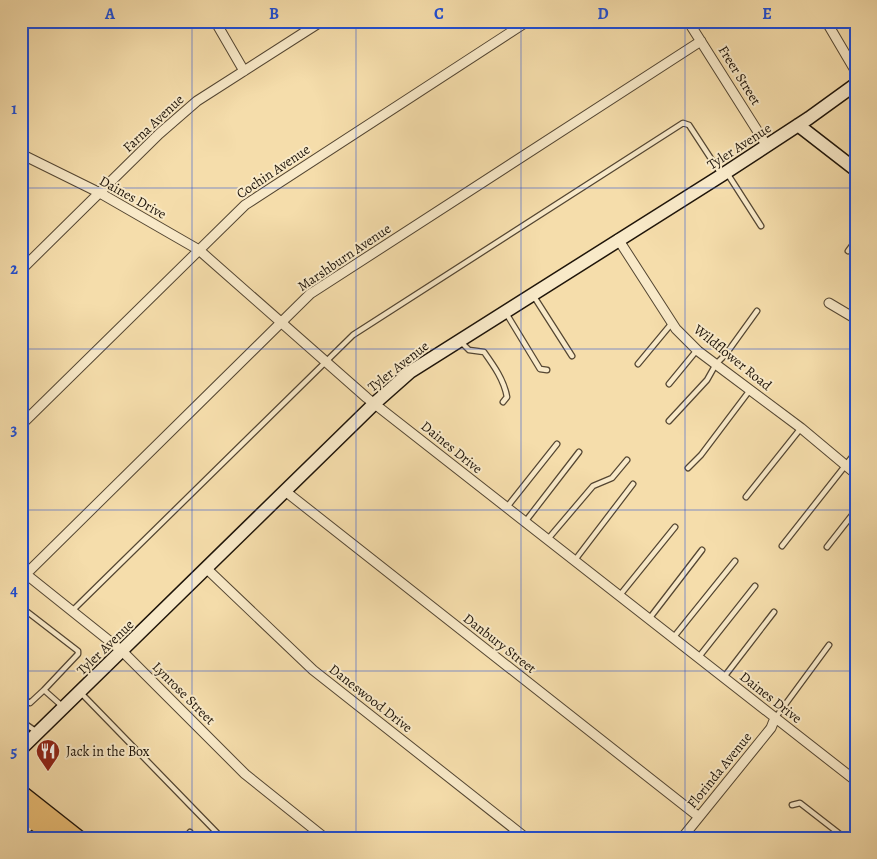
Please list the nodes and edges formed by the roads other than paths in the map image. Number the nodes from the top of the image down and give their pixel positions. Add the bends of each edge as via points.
1 (215, 21) edge
2 (322, 21) edge
3 (528, 21) edge
4 (688, 21) edge
5 (826, 21) edge
6 (702, 42) junction
7 (244, 70) junction
8 (856, 72) edge
9 (856, 84) edge
10 (798, 125) junction
11 (767, 146) junction
12 (21, 154) edge
13 (856, 170) edge
14 (724, 174) junction
15 (100, 193) junction
16 (761, 226) dead end
17 (618, 239) junction
18 (856, 240) edge
19 (199, 250) junction
20 (848, 251) dead end
21 (21, 270) edge
22 (532, 294) junction
23 (829, 303) dead end
24 (505, 311) junction
25 (757, 311) dead end
26 (856, 318) edge
27 (282, 322) junction
28 (672, 323) junction
29 (459, 340) junction
30 (697, 350) junction
31 (572, 356) dead end
32 (325, 360) junction
33 (638, 364) dead end
34 (716, 364) junction
35 (547, 370) dead end
36 (669, 384) dead end
37 (750, 390) junction
38 (503, 402) dead end
39 (374, 403) junction
40 (669, 421) dead end
41 (21, 425) edge
42 (801, 428) junction
43 (557, 444) dead end
44 (579, 452) dead end
45 (856, 452) edge
46 (627, 460) dead end
47 (845, 465) junction
48 (688, 468) dead end
49 (856, 474) edge
50 (633, 484) dead end
51 (285, 491) junction
52 (746, 497) dead end
53 (506, 508) junction
54 (856, 510) edge
55 (525, 523) junction
56 (676, 527) dead end
57 (548, 540) junction
58 (782, 546) dead end
59 (827, 547) dead end
60 (702, 550) dead end
61 (574, 561) junction
62 (735, 561) dead end
63 (207, 568) junction
64 (24, 572) edge
65 (755, 586) dead end
66 (619, 596) junction
67 (21, 607) edge
68 (73, 610) junction
69 (774, 612) dead end
70 (648, 619) junction
71 (673, 638) junction
72 (829, 645) dead end
73 (122, 651) junction
74 (698, 658) junction
75 (723, 678) junction
76 (44, 690) junction
77 (80, 692) junction
78 (21, 697) edge
79 (63, 708) junction
80 (775, 718) junction
81 (21, 721) edge
82 (38, 733) junction
83 (21, 750) edge
84 (856, 781) edge
85 (21, 793) edge
86 (792, 805) dead end
87 (21, 812) edge
88 (699, 817) junction
89 (35, 822) junction
90 (190, 832) dead end
91 (21, 837) edge
92 (54, 837) edge
93 (78, 838) edge
94 (186, 838) edge
95 (222, 838) edge
96 (326, 838) edge
97 (526, 838) edge
98 (682, 838) edge
99 (845, 838) edge

1 - 7 street
2 - 7 street, Farna Avenue
3 - 19 street, Cochin Avenue via 245,205
4 - 6 street, Freer Street
5 - 8 street
6 - 11 street, Freer Street
6 - 27 street, Marshburn Avenue via 310,294
7 - 15 street, Farna Avenue via 197,101
9 - 10 street, Tyler Avenue
10 - 11 street, Tyler Avenue
10 - 13 street
11 - 14 street, Tyler Avenue
12 - 15 street, Daines Drive
14 - 16 lane
14 - 17 street, Tyler Avenue
14 - 32 lane via 689,125 683,123 374,320
15 - 19 street, Daines Drive
15 - 21 street, Farna Avenue
17 - 22 street, Tyler Avenue
17 - 28 street, Wildflower Road
18 - 20 lane
19 - 27 street, Daines Drive
19 - 41 street, Cochin Avenue
22 - 24 street, Tyler Avenue
22 - 31 lane
23 - 26 street
24 - 29 street, Tyler Avenue
24 - 35 lane via 540,369
25 - 34 lane
27 - 32 street, Daines Drive
27 - 64 street, Marshburn Avenue
28 - 30 street, Wildflower Road
28 - 33 lane
29 - 38 lane via 468,350 479,350 489,358 505,386 508,396
29 - 39 street, Tyler Avenue via 410,372
30 - 34 street, Wildflower Road
30 - 36 lane
32 - 39 street, Daines Drive
32 - 68 lane
34 - 37 street, Wildflower Road
34 - 40 lane via 707,380
37 - 42 street, Wildflower Road
37 - 48 lane
39 - 51 street, Tyler Avenue
39 - 53 street, Daines Drive
42 - 47 street, Wildflower Road
42 - 52 lane
43 - 53 lane
44 - 55 lane
45 - 47 lane
46 - 57 lane via 612,478 593,486
47 - 49 street, Wildflower Road
47 - 58 lane
50 - 61 lane
51 - 63 street, Tyler Avenue
51 - 88 street, Danbury Street
53 - 55 street, Daines Drive
54 - 59 lane
55 - 57 street, Daines Drive
56 - 66 lane
57 - 61 street, Daines Drive
60 - 70 lane
61 - 66 street, Daines Drive
62 - 71 lane
63 - 73 street, Tyler Avenue
63 - 97 street, Daneswood Drive via 313,670
64 - 68 street, Lynrose Street
65 - 74 lane
66 - 70 street, Daines Drive
67 - 76 lane via 78,651
68 - 73 street, Lynrose Street
69 - 75 lane
70 - 71 street, Daines Drive
71 - 74 street, Daines Drive
72 - 80 lane
73 - 77 street, Tyler Avenue
73 - 96 street, Lynrose Street via 245,774
74 - 75 street, Daines Drive
75 - 80 street, Daines Drive
76 - 78 lane via 30,702
76 - 79 lane
77 - 79 street, Tyler Avenue
77 - 95 lane
79 - 82 street, Tyler Avenue
80 - 84 street, Daines Drive
80 - 88 street, Florinda Avenue via 771,728
81 - 82 lane
82 - 83 street, Tyler Avenue
85 - 93 main road
86 - 99 lane via 800,803
87 - 89 main road
88 - 98 street, Florinda Avenue
89 - 91 lane
89 - 92 main road
90 - 94 lane

